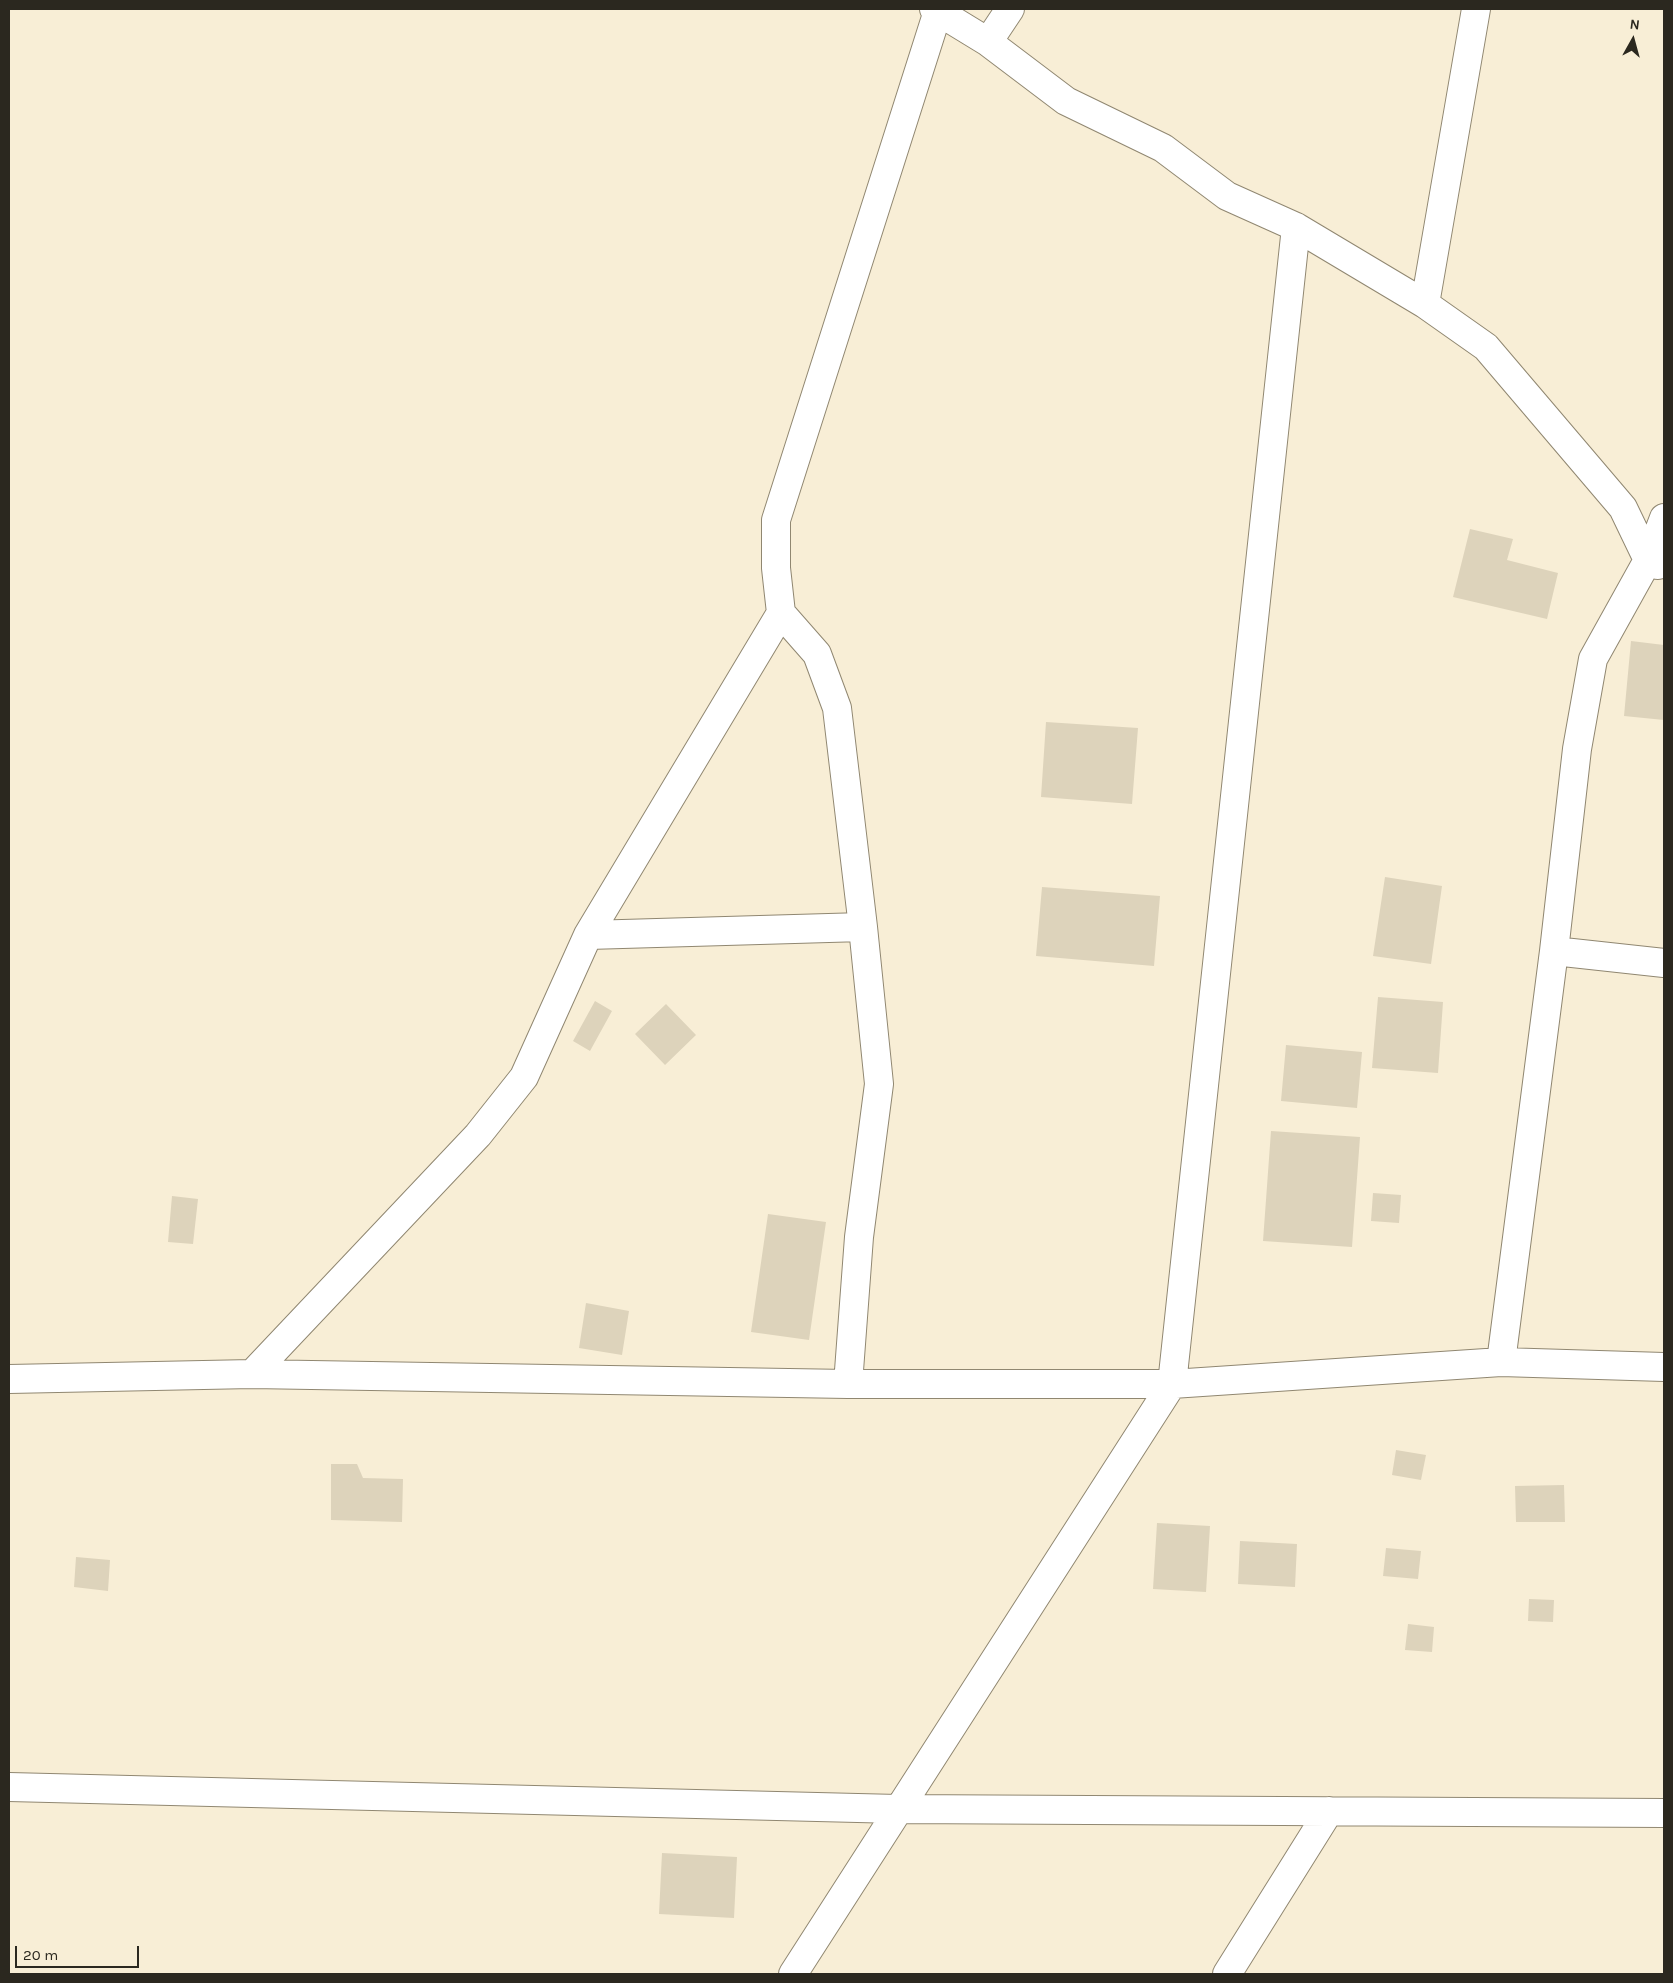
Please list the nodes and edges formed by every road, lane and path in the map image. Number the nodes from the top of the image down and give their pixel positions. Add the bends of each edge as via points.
1 (1010, 9) edge
2 (1476, 9) edge
3 (936, 10) edge
4 (988, 42) junction
5 (1296, 227) junction
6 (1425, 304) junction
7 (1664, 518) edge
8 (1656, 564) edge
9 (781, 613) junction
10 (863, 927) junction
11 (588, 935) junction
12 (1554, 951) junction
13 (1664, 963) edge
14 (1501, 1362) junction
15 (1664, 1367) edge
16 (252, 1374) junction
17 (9, 1379) edge
18 (848, 1384) junction
19 (1172, 1384) junction
20 (9, 1787) edge
21 (898, 1809) junction
22 (1330, 1811) junction
23 (1664, 1813) edge
24 (793, 1974) edge
25 (1227, 1974) edge

1 - 4 street
2 - 6 street
3 - 4 street
3 - 9 street via 776,520 776,568
4 - 5 street via 1066,101 1162,148 1227,196
5 - 6 street
5 - 19 street
6 - 8 street via 1486,347 1623,508
7 - 8 street
8 - 12 street via 1593,659 1577,749
9 - 10 street via 817,654 837,708
9 - 11 street
10 - 11 street
10 - 18 street via 879,1084 859,1237
11 - 16 street via 524,1077 478,1135
12 - 13 street
12 - 14 street
14 - 15 street
14 - 19 street
16 - 17 street
16 - 18 street
18 - 19 street
19 - 21 street
20 - 21 street
21 - 22 street
21 - 24 street
22 - 23 street
22 - 25 street

